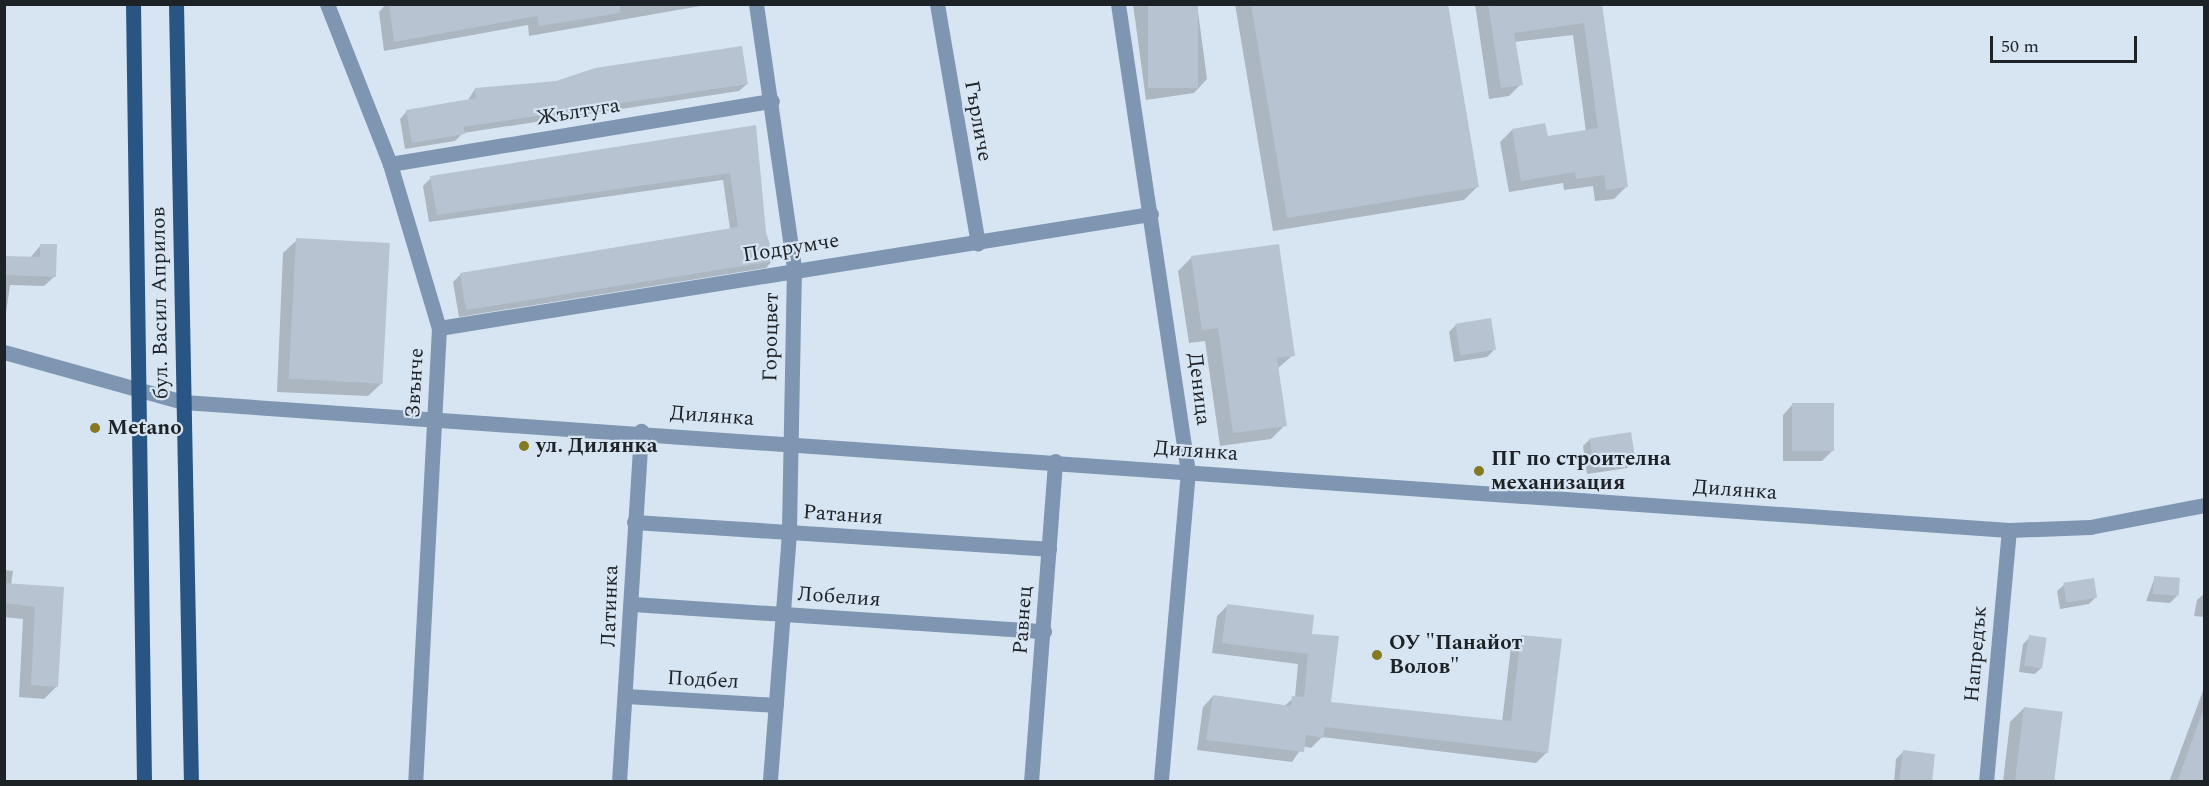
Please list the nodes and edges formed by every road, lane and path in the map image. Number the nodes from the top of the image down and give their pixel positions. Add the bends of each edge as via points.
1 (133, 4) edge
2 (176, 4) edge
3 (327, 4) edge
4 (756, 4) edge
5 (937, 4) edge
6 (1118, 4) edge
7 (772, 101) junction
8 (390, 164) junction
9 (1151, 214) junction
10 (978, 244) junction
11 (794, 268) junction
12 (439, 328) junction
13 (4, 352) edge
14 (141, 388) junction
15 (183, 402) junction
16 (434, 418) junction
17 (641, 431) junction
18 (790, 443) junction
19 (1055, 461) junction
20 (1188, 471) junction
21 (2205, 505) edge
22 (634, 522) junction
23 (2009, 530) junction
24 (789, 532) junction
25 (1049, 549) junction
26 (633, 604) junction
27 (782, 615) junction
28 (1044, 631) junction
29 (626, 696) junction
30 (777, 705) junction
31 (144, 782) edge
32 (191, 782) edge
33 (415, 782) edge
34 (619, 782) edge
35 (770, 782) edge
36 (1031, 782) edge
37 (1161, 782) edge
38 (1986, 782) edge

1 - 14 main road, бул. Васил Априлов
2 - 15 main road, бул. Васил Априлов
3 - 8 street, Звънче
4 - 7 street, Гороцвет
5 - 10 street, Гърличе
6 - 9 street, Деница
7 - 8 street, Жълтуга
7 - 11 street, Гороцвет
8 - 12 street, Звънче
9 - 10 street, Подрумче
9 - 20 street, Деница
10 - 11 street, Подрумче
11 - 12 street, Подрумче
11 - 18 street, Гороцвет
12 - 16 street, Звънче
13 - 14 street, Дилянка
14 - 15 street, Дилянка
14 - 31 main road, бул. Васил Априлов
15 - 16 street, Дилянка
15 - 32 main road, бул. Васил Априлов
16 - 17 street, Дилянка
16 - 33 street, Звънче
17 - 18 street, Дилянка
17 - 22 street, Латинка
18 - 19 street, Дилянка
18 - 24 street, Гороцвет
19 - 20 street, Дилянка
19 - 25 street, Равнец
20 - 23 street, Дилянка
20 - 37 street, Деница
21 - 23 street, Дилянка via 2090,527
22 - 24 street, Ратания
22 - 26 street, Латинка
23 - 38 street, Напредък
24 - 25 street, Ратания
24 - 27 street, Гороцвет
25 - 28 street, Равнец
26 - 27 street, Лобелия
26 - 29 street, Латинка
27 - 28 street, Лобелия
27 - 30 street, Гороцвет
28 - 36 street, Равнец
29 - 30 street, Подбел
29 - 34 street, Латинка
30 - 35 street, Гороцвет

